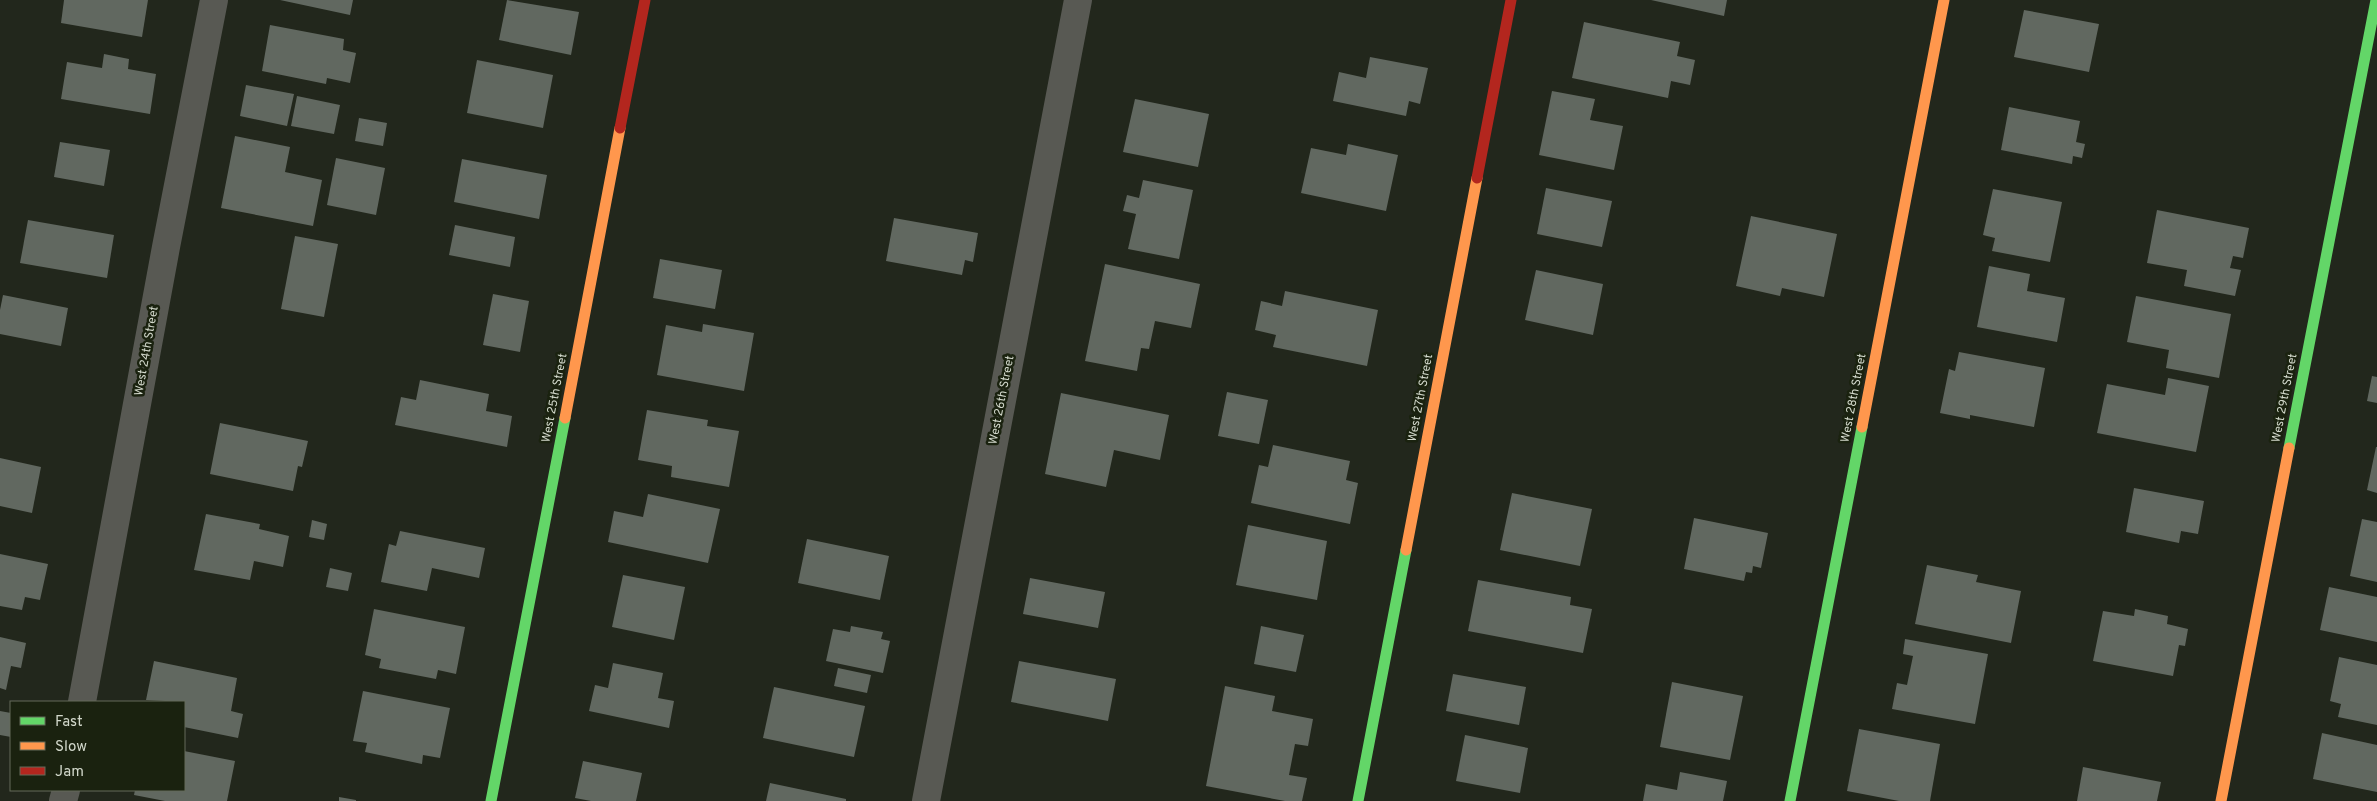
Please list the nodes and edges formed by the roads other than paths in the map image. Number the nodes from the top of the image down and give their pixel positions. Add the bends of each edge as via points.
1 (214, 0) edge
2 (645, 0) edge
3 (1078, 0) edge
4 (1511, 0) edge
5 (1944, 0) edge
6 (2376, 0) edge
7 (82, 701) edge
8 (491, 801) edge
9 (926, 801) edge
10 (1358, 801) edge
11 (1790, 801) edge
12 (2221, 801) edge

1 - 7 street, West 24th Street
2 - 8 street, West 25th Street
3 - 9 street, West 26th Street
4 - 10 street, West 27th Street
5 - 11 street, West 28th Street
6 - 12 street, West 29th Street

